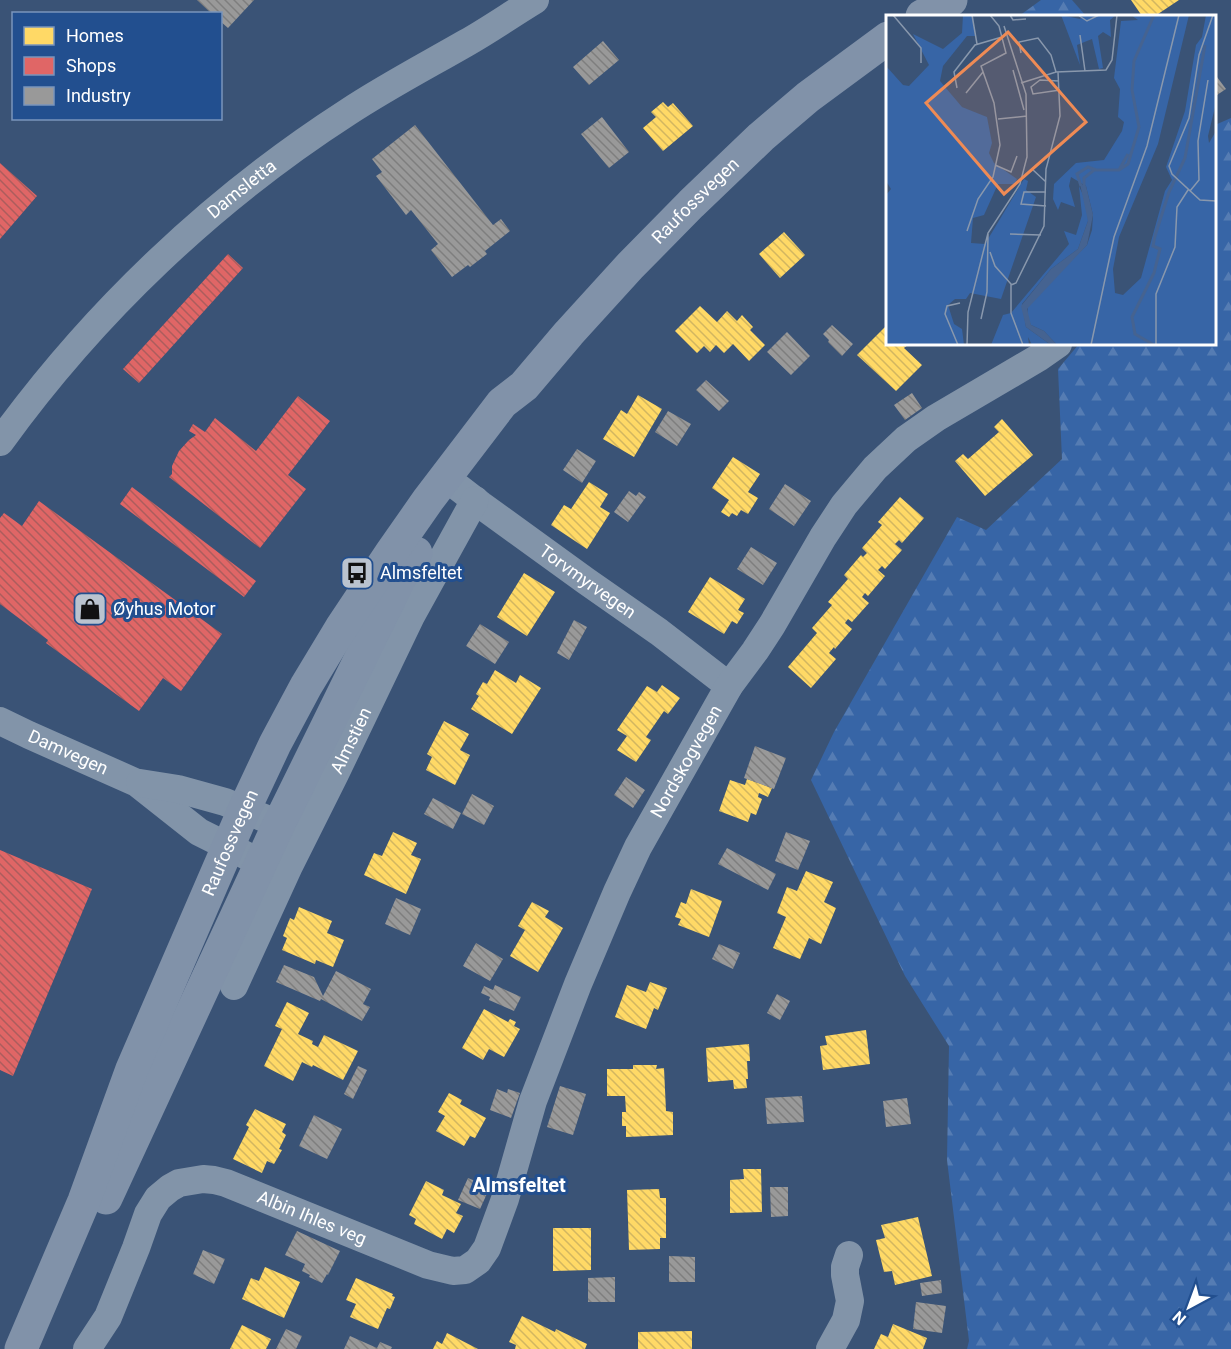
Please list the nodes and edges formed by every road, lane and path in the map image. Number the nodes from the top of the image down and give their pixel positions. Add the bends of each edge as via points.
1 (535, 0) edge
2 (951, 0) edge
3 (924, 15) edge
4 (886, 39) edge
5 (1057, 345) edge
6 (0, 442) edge
7 (460, 488) junction
8 (729, 686) junction
9 (0, 721) edge
10 (137, 783) junction
11 (244, 810) junction
12 (279, 824) junction
13 (229, 848) junction
14 (261, 863) junction
15 (234, 986) dead end
16 (849, 1255) dead end
17 (453, 1271) joint
18 (90, 1348) edge
19 (21, 1349) edge
20 (35, 1349) edge
21 (830, 1349) edge

1 - 6 street, Damsletta via 346,113 249,182 172,247 90,331
2 - 3 main road
4 - 7 main road, Raufossvegen via 761,137 622,274 524,386 502,403
5 - 8 street, Nordskogvegen via 936,418 875,468 844,505 772,625
7 - 8 street, Torvmyrvegen
7 - 11 main road, Raufossvegen via 428,500 341,628 275,744
7 - 12 main road, Raufossvegen via 400,578
7 - 15 street, Almstien via 411,616
8 - 17 street, Nordskogvegen via 616,892 533,1101 487,1248 465,1270
9 - 10 street, Damvegen
10 - 11 street, Damvegen via 178,789
10 - 13 street, Damvegen via 199,832
11 - 12 street, Damvegen
11 - 13 main road, Raufossvegen
12 - 14 main road, Raufossvegen
13 - 14 street, Damvegen
13 - 19 main road, Raufossvegen via 132,1069 84,1201
14 - 20 main road, Raufossvegen
16 - 21 street via 845,1275 850,1301 846,1320
17 - 18 street, Albin Ihles veg via 428,1265 220,1181 178,1183 158,1198 148,1214 108,1317

